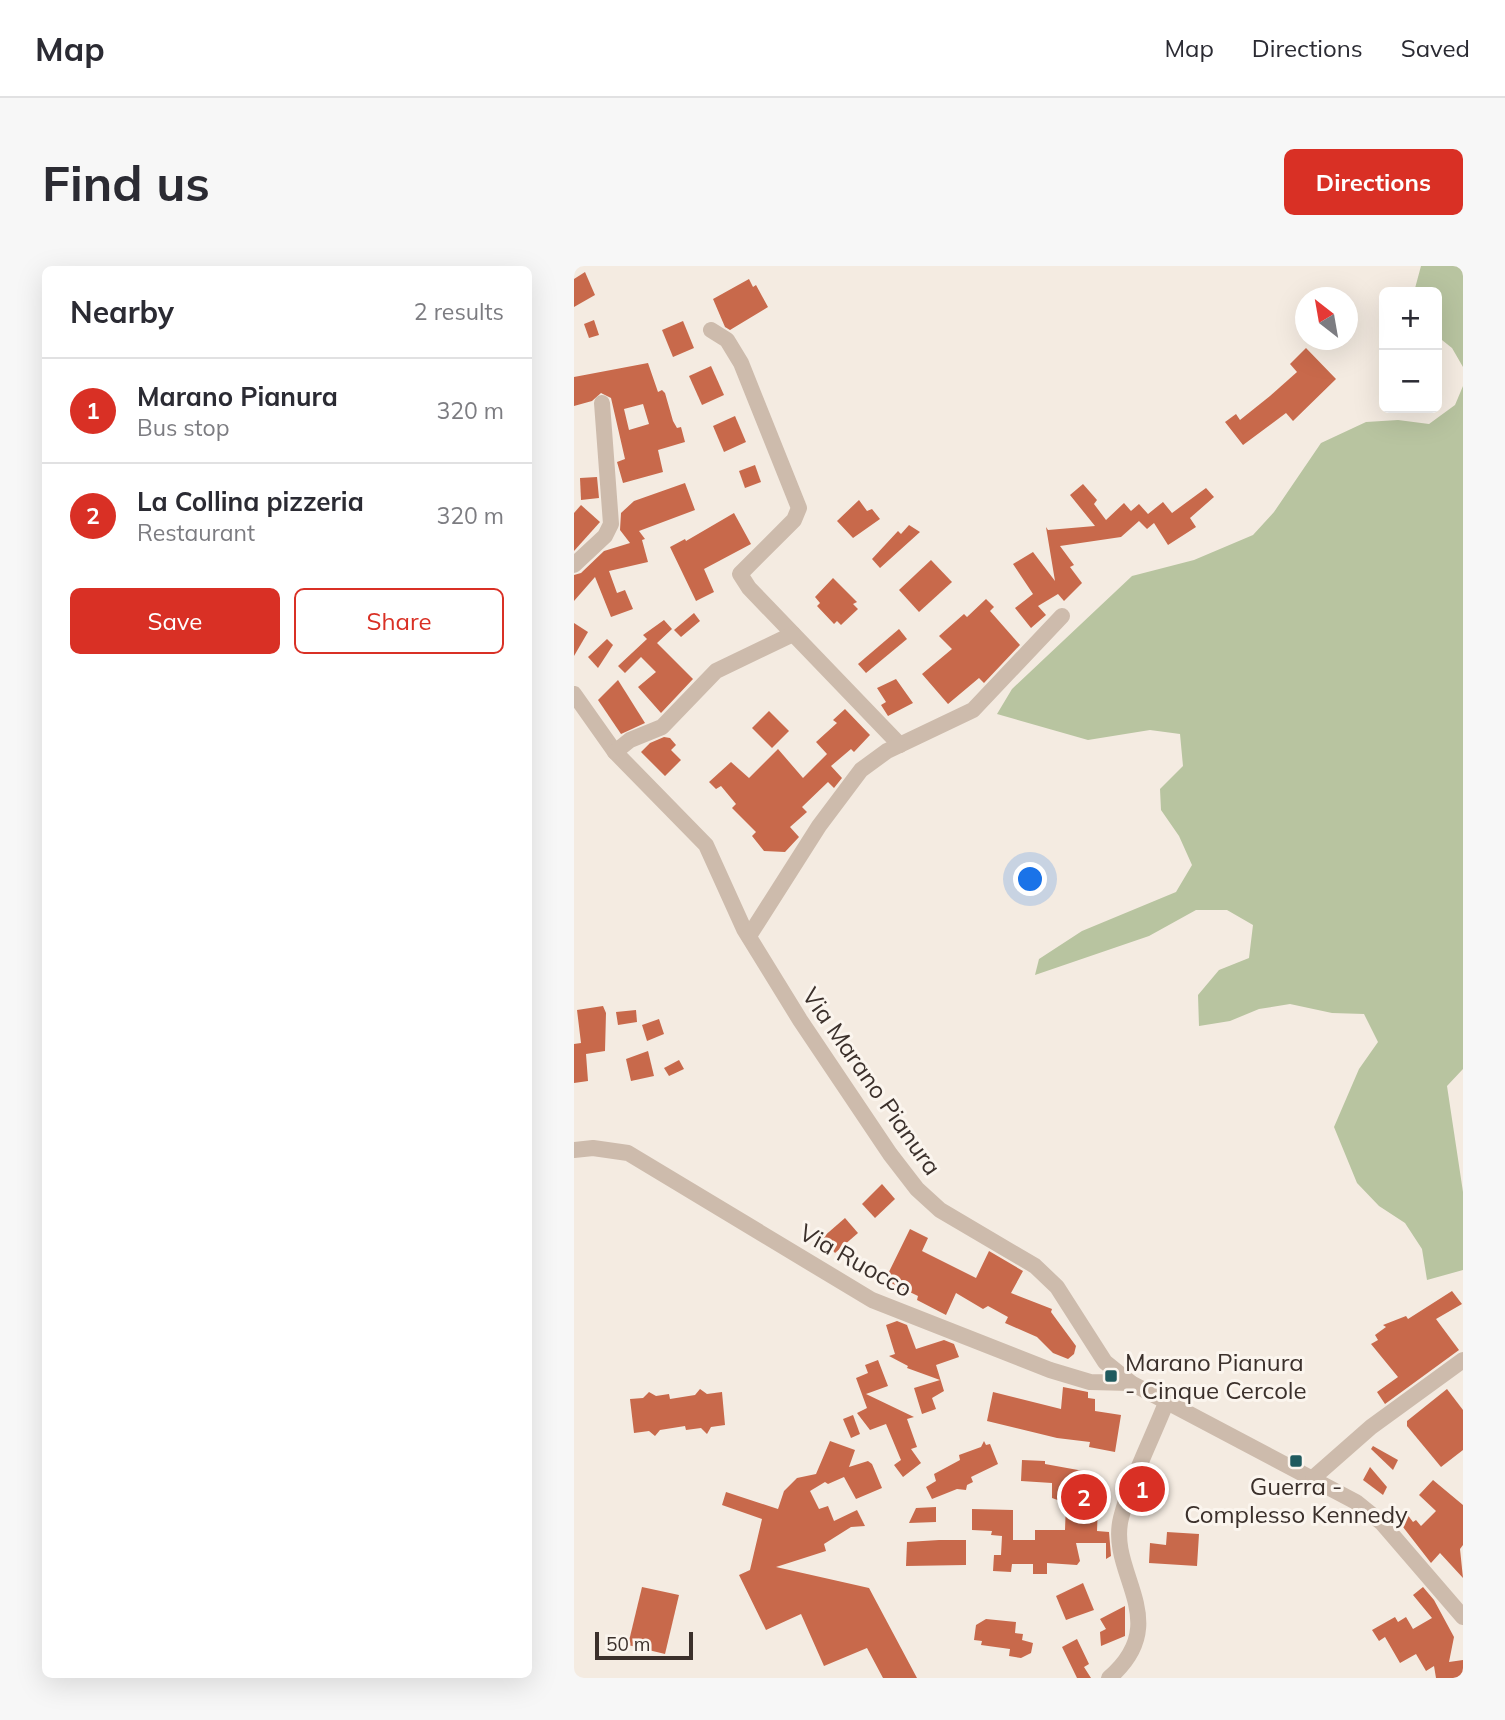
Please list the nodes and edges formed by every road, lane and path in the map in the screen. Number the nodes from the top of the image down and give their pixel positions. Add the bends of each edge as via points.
1 (711, 330) dead end
2 (602, 403) dead end
3 (574, 565) edge
4 (1062, 616) dead end
5 (793, 634) junction
6 (574, 694) edge
7 (900, 745) junction
8 (615, 752) junction
9 (749, 936) junction
10 (574, 1150) edge
11 (1463, 1360) edge
12 (1131, 1383) junction
13 (1166, 1403) junction
14 (1312, 1478) junction
15 (1463, 1617) edge
16 (1109, 1678) edge

1 - 5 street via 727,340 741,363 799,508 794,520 740,574
2 - 3 street via 611,524 605,536
4 - 7 street via 973,710
5 - 7 street
5 - 8 street via 716,671 662,727 630,740
6 - 8 street, Via Marano Pianura
7 - 9 street via 861,770
8 - 9 street, Via Marano Pianura via 706,845
9 - 12 street, Via Marano Pianura via 917,1189 940,1210 1035,1266 1057,1287 1105,1362
10 - 12 street, Via Ruocco via 628,1153 872,1300 1050,1370 1090,1382
11 - 14 street via 1371,1427
12 - 13 street, Via Marano Pianura
13 - 14 street, Via Marano Pianura
13 - 16 street via 1121,1520 1122,1550 1138,1611 1137,1635
14 - 15 street, Via Marano Pianura via 1356,1502 1379,1521

